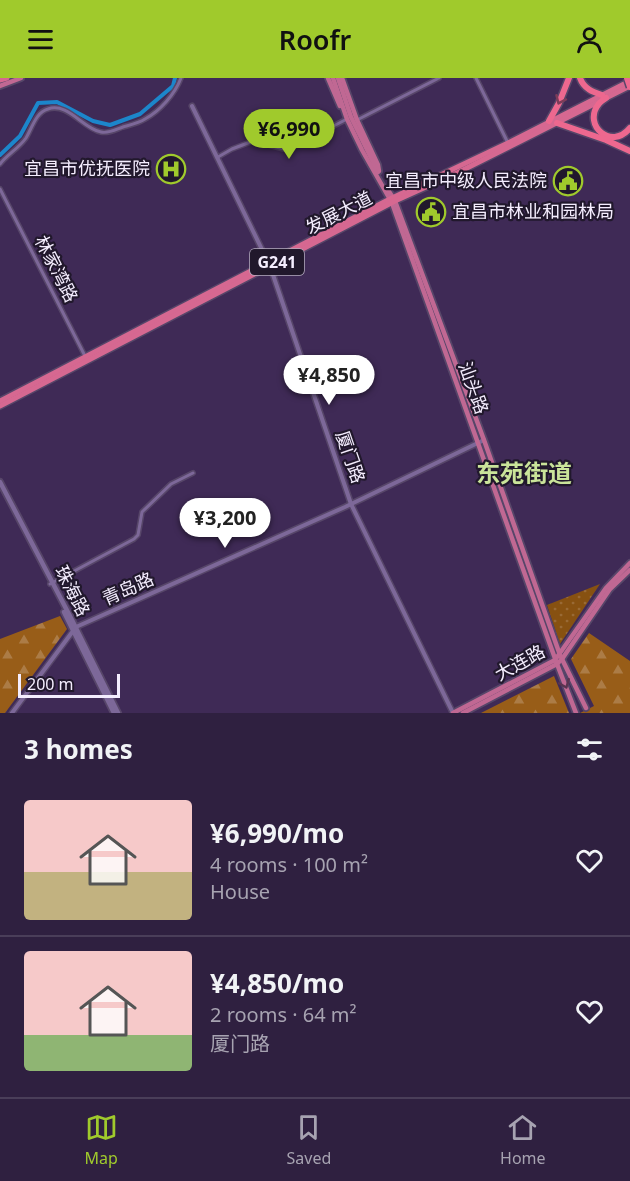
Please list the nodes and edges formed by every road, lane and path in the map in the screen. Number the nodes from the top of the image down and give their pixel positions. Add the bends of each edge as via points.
1 (7, 78) edge
2 (21, 78) edge
3 (181, 78) edge
4 (328, 78) edge
5 (338, 78) edge
6 (439, 78) edge
7 (476, 78) edge
8 (569, 78) edge
9 (580, 78) edge
10 (0, 80) edge
11 (629, 83) edge
12 (0, 86) edge
13 (604, 97) junction
14 (192, 106) dead end
15 (347, 119) junction
16 (357, 120) junction
17 (549, 121) junction
18 (557, 123) junction
19 (630, 128) edge
20 (508, 143) junction
21 (630, 151) edge
22 (218, 158) junction
23 (0, 164) edge
24 (380, 176) junction
25 (0, 189) edge
26 (392, 200) junction
27 (269, 264) junction
28 (87, 359) junction
29 (0, 404) edge
30 (482, 442) junction
31 (193, 473) dead end
32 (0, 482) edge
33 (0, 487) edge
34 (351, 504) junction
35 (630, 563) edge
36 (630, 570) edge
37 (51, 583) junction
38 (75, 629) junction
39 (558, 659) junction
40 (586, 708) dead end
41 (12, 713) edge
42 (116, 713) edge
43 (453, 713) edge
44 (463, 713) edge
45 (576, 713) edge

1 - 10 highway
2 - 12 main road
3 - 23 street via 176,90 145,119 103,133 70,113 48,109 40,113 26,138
4 - 15 main road
5 - 15 main road, 汕头路
5 - 16 main road
5 - 24 main road, 汕头路 via 351,117
6 - 16 street
7 - 20 street
8 -> 17 highway
9 - 13 highway via 587,88
11 - 13 highway, 发展大道 / G241
13 - 17 highway, 发展大道 / G241
13 - 18 highway, 发展大道 / G241
13 - 19 highway via 594,114 597,128 615,138
14 - 22 street, 厦门路
15 - 22 street via 289,149 253,141
15 - 26 main road, 汕头路
16 - 24 main road
17 - 20 highway, 发展大道 / G241
18 - 21 highway
18 - 26 highway, 发展大道 / G241
20 - 26 highway, 发展大道 / G241
22 - 27 street, 厦门路
24 - 26 main road, 汕头路
25 - 28 street, 林家湾路
26 - 27 highway, 发展大道 / G241
26 - 30 main road, 汕头路
27 - 28 highway, 发展大道 / G241
27 - 34 street, 厦门路
28 - 29 highway, 发展大道 / G241
30 - 34 street, 青岛路
30 - 39 main road, 汕头路
31 - 37 street via 171,484 142,512 134,539
32 - 37 main road, 珠海路
33 - 37 main road, 珠海路
34 - 38 street, 青岛路
34 - 43 street, 厦门路
35 - 39 main road, 大连路 via 606,588
36 - 39 main road, 大连路 via 610,589
37 - 38 main road, 珠海路
38 - 41 street, 青岛路
38 - 42 main road, 珠海路
39 - 40 main road, 汕头路
39 - 43 main road, 大连路
39 - 44 main road, 大连路
39 -> 45 main road, 汕头路

